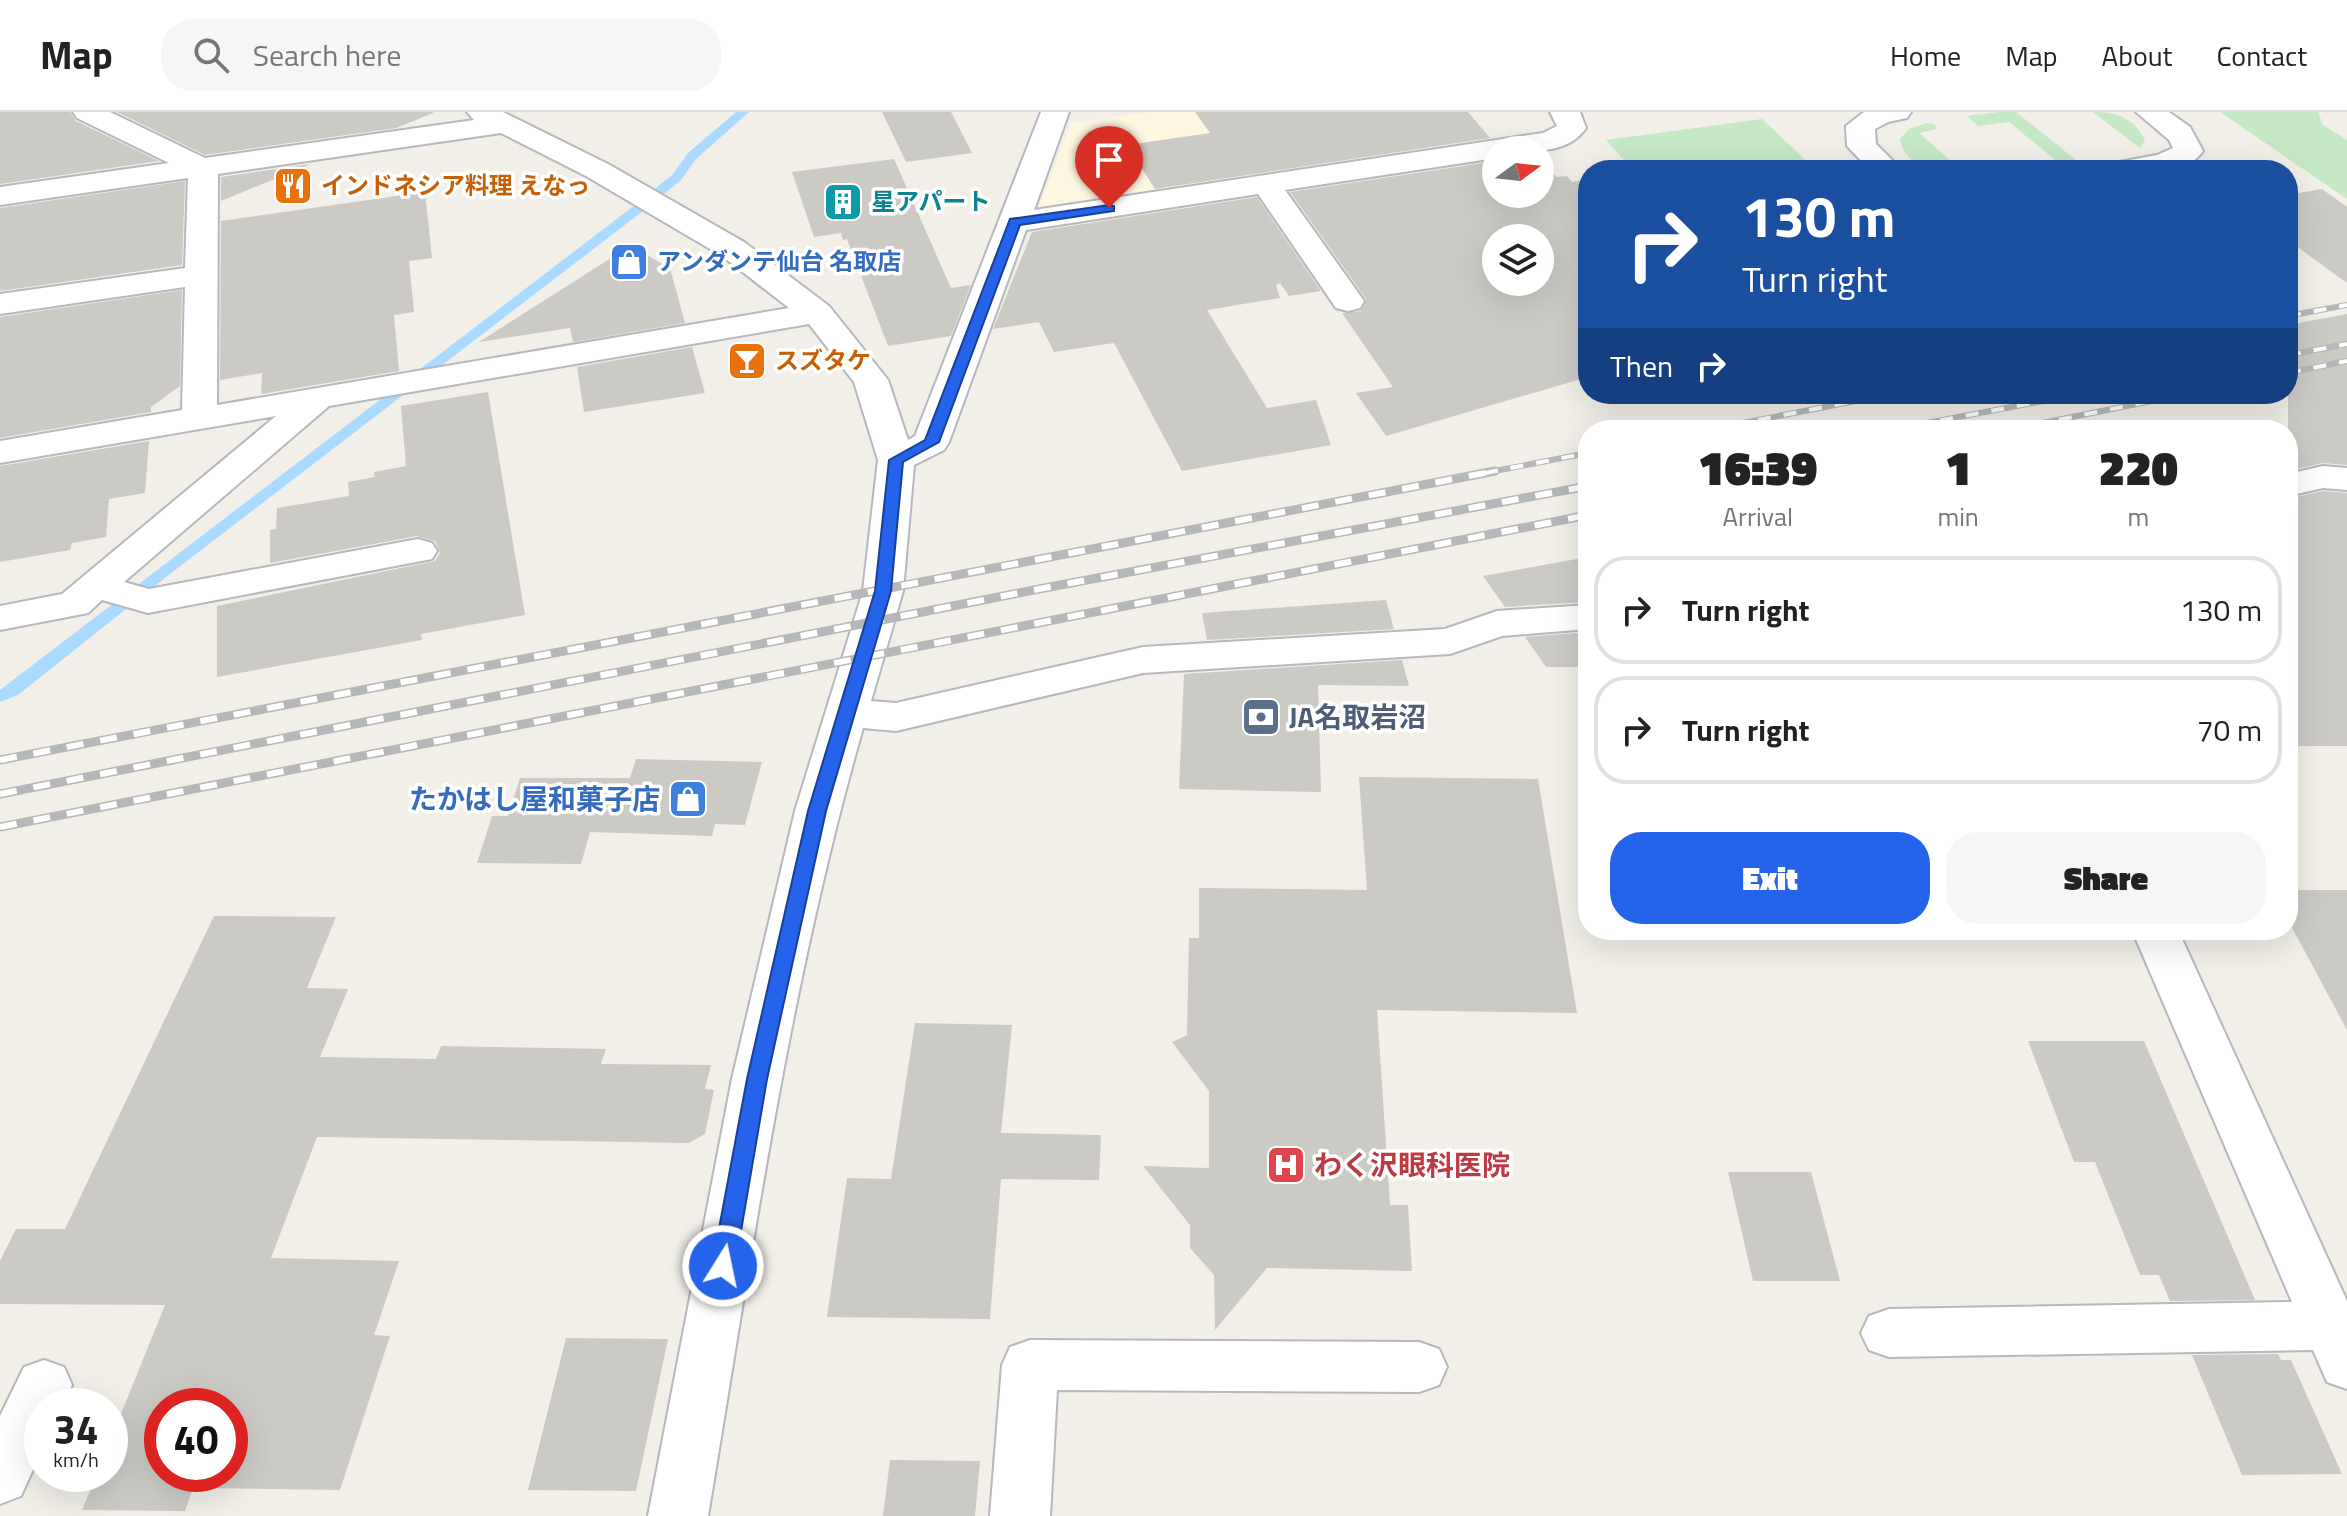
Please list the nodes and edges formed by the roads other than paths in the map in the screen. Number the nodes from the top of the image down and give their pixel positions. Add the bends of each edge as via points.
1 (87, 112) edge
2 (1055, 112) edge
3 (1564, 112) edge
4 (1897, 112) edge
5 (2150, 112) edge
6 (493, 118) edge
7 (1877, 160) edge
8 (2172, 160) edge
9 (203, 168) junction
10 (1267, 186) junction
11 (0, 196) edge
12 (1015, 222) junction
13 (201, 275) junction
14 (1348, 301) dead end
15 (0, 304) edge
16 (817, 313) junction
17 (320, 397) junction
18 (199, 419) junction
19 (0, 452) edge
20 (896, 460) junction
21 (2347, 479) edge
22 (2298, 483) edge
23 (418, 551) dead end
24 (99, 587) junction
25 (0, 618) edge
26 (1578, 618) edge
27 (846, 713) junction
28 (2160, 940) edge
29 (1889, 1333) dead end
30 (2341, 1338) edge
31 (1419, 1367) dead end
32 (44, 1385) dead end
33 (0, 1477) edge
34 (678, 1516) edge
35 (1020, 1516) edge

1 - 9 street
2 - 12 street
3 - 10 street via 1572,128 1548,141
4 - 7 street via 1860,126 1862,146
5 - 8 street via 2188,144 2188,151
6 - 9 street
6 - 16 street via 733,249
9 - 11 street
9 - 13 street
10 - 12 street
10 - 14 street
12 - 20 street via 931,442
13 - 15 street
13 - 18 street
16 - 17 street
16 - 20 street via 871,380
17 - 18 street
17 - 24 street
18 - 19 street
20 - 27 street via 883,591
21 - 22 street
23 - 24 street via 148,601
24 - 25 street via 74,604
26 - 27 street via 1497,624 1450,641 1143,660 896,717
27 - 34 street via 817,811 757,1079
28 - 30 street
29 - 30 street
31 - 35 street via 1030,1365
32 - 33 street

